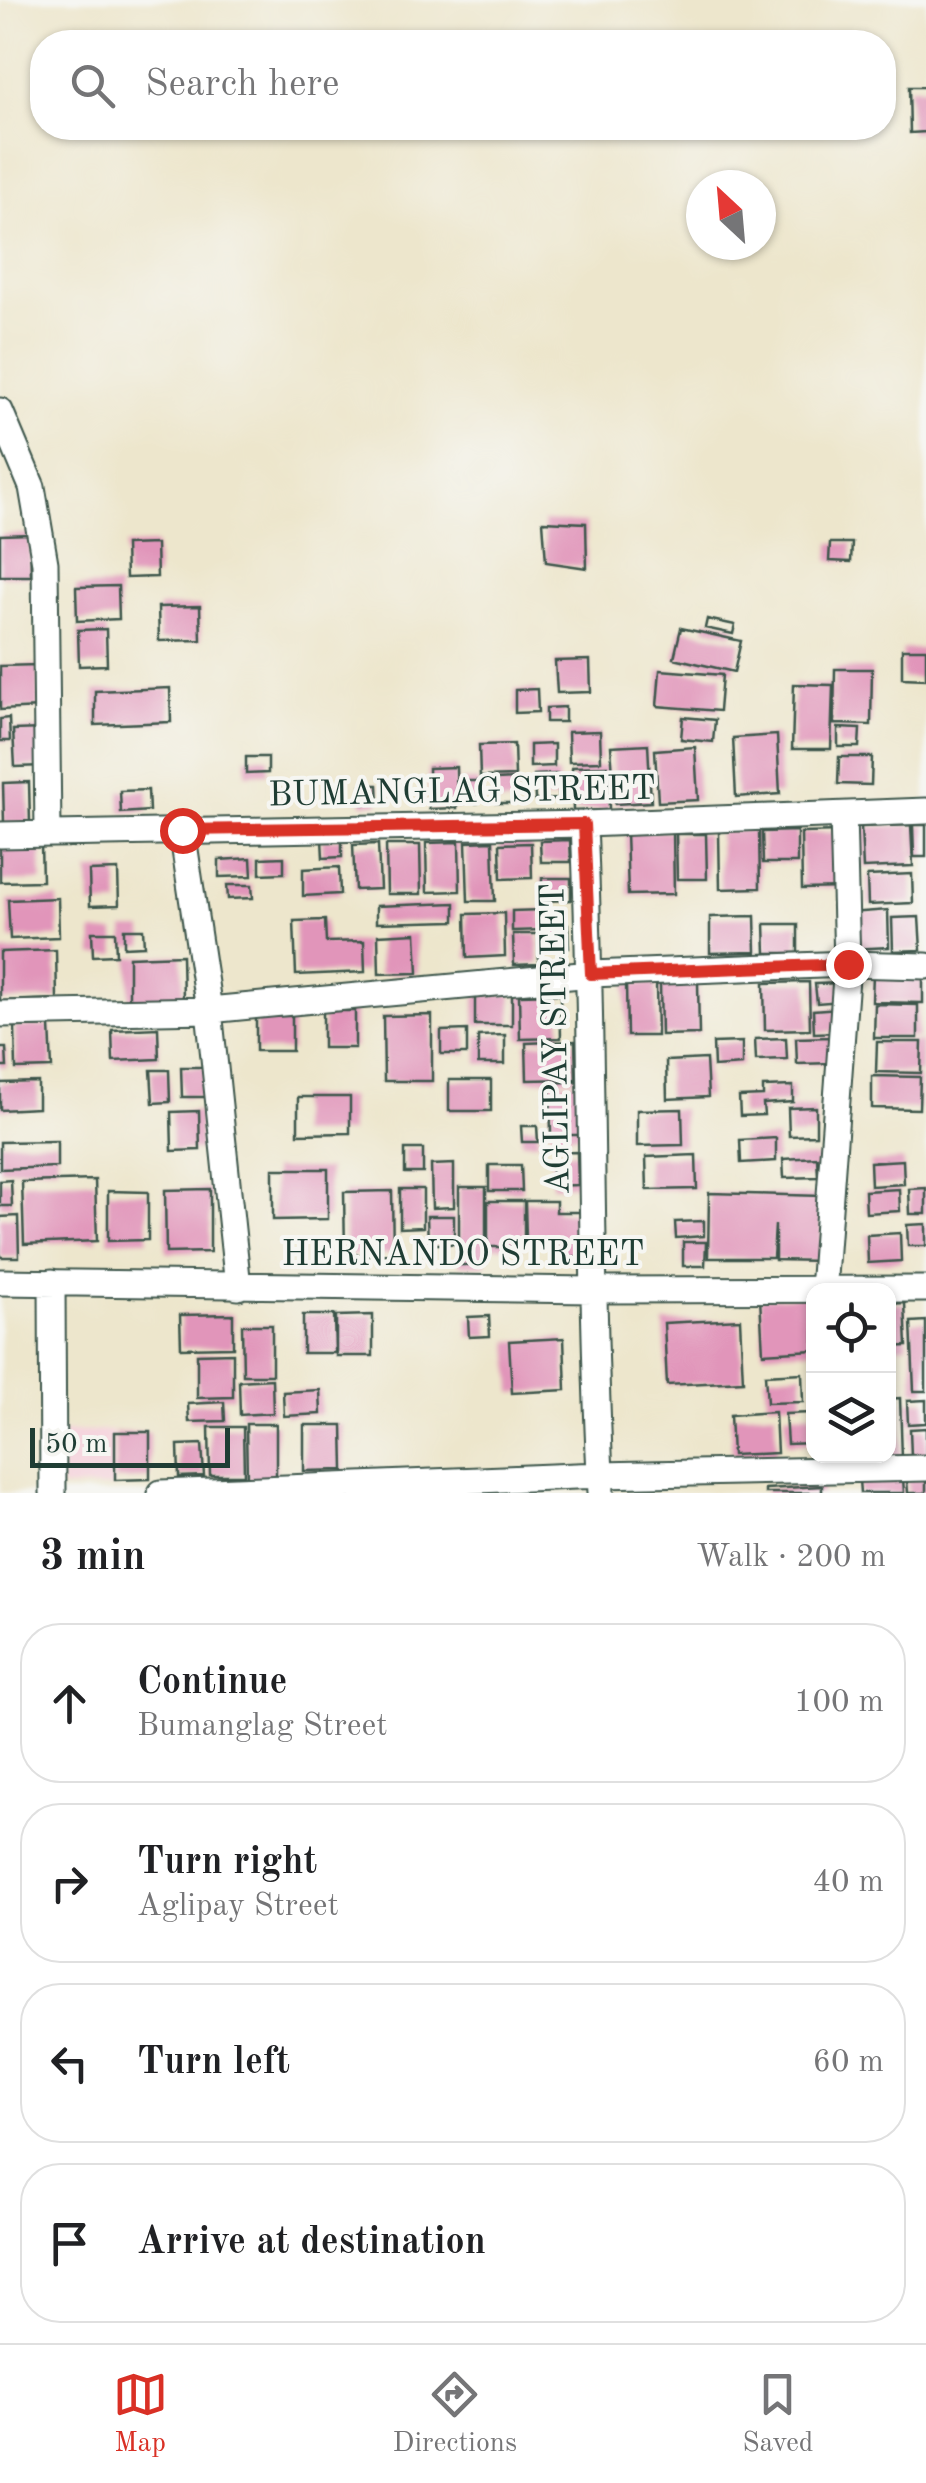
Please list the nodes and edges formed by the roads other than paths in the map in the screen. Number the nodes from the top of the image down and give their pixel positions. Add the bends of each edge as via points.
1 (0, 411) edge
2 (926, 811) edge
3 (843, 815) junction
4 (584, 824) junction
5 (182, 830) junction
6 (48, 833) junction
7 (0, 834) edge
8 (848, 964) junction
9 (926, 966) edge
10 (591, 974) junction
11 (209, 1010) junction
12 (0, 1014) edge
13 (0, 1282) edge
14 (52, 1282) junction
15 (823, 1283) edge
16 (238, 1287) junction
17 (806, 1289) edge
18 (896, 1289) edge
19 (926, 1289) edge
20 (593, 1290) junction
21 (926, 1468) edge
22 (828, 1472) edge
23 (601, 1484) edge
24 (53, 1493) edge
25 (161, 1493) edge

1 - 6 street via 32,488 46,563
2 - 3 street, BUMANGLAG STREET
3 - 4 street, BUMANGLAG STREET
3 - 8 street
4 - 5 street, BUMANGLAG STREET
4 - 10 street, AGLIPAY STREET
5 - 6 street, BUMANGLAG STREET
5 - 11 street
6 - 7 street, BUMANGLAG STREET
8 - 9 street
8 - 10 street
8 - 15 street
10 - 11 street
10 - 20 street, AGLIPAY STREET
11 - 12 street
11 - 16 street
13 - 14 street, HERNANDO STREET
14 - 16 street, HERNANDO STREET
14 - 24 street
16 - 20 street, HERNANDO STREET
17 - 20 street, HERNANDO STREET
18 - 19 street, HERNANDO STREET
20 - 23 street, AGLIPAY STREET
21 - 22 street
22 - 23 street
23 - 25 street

